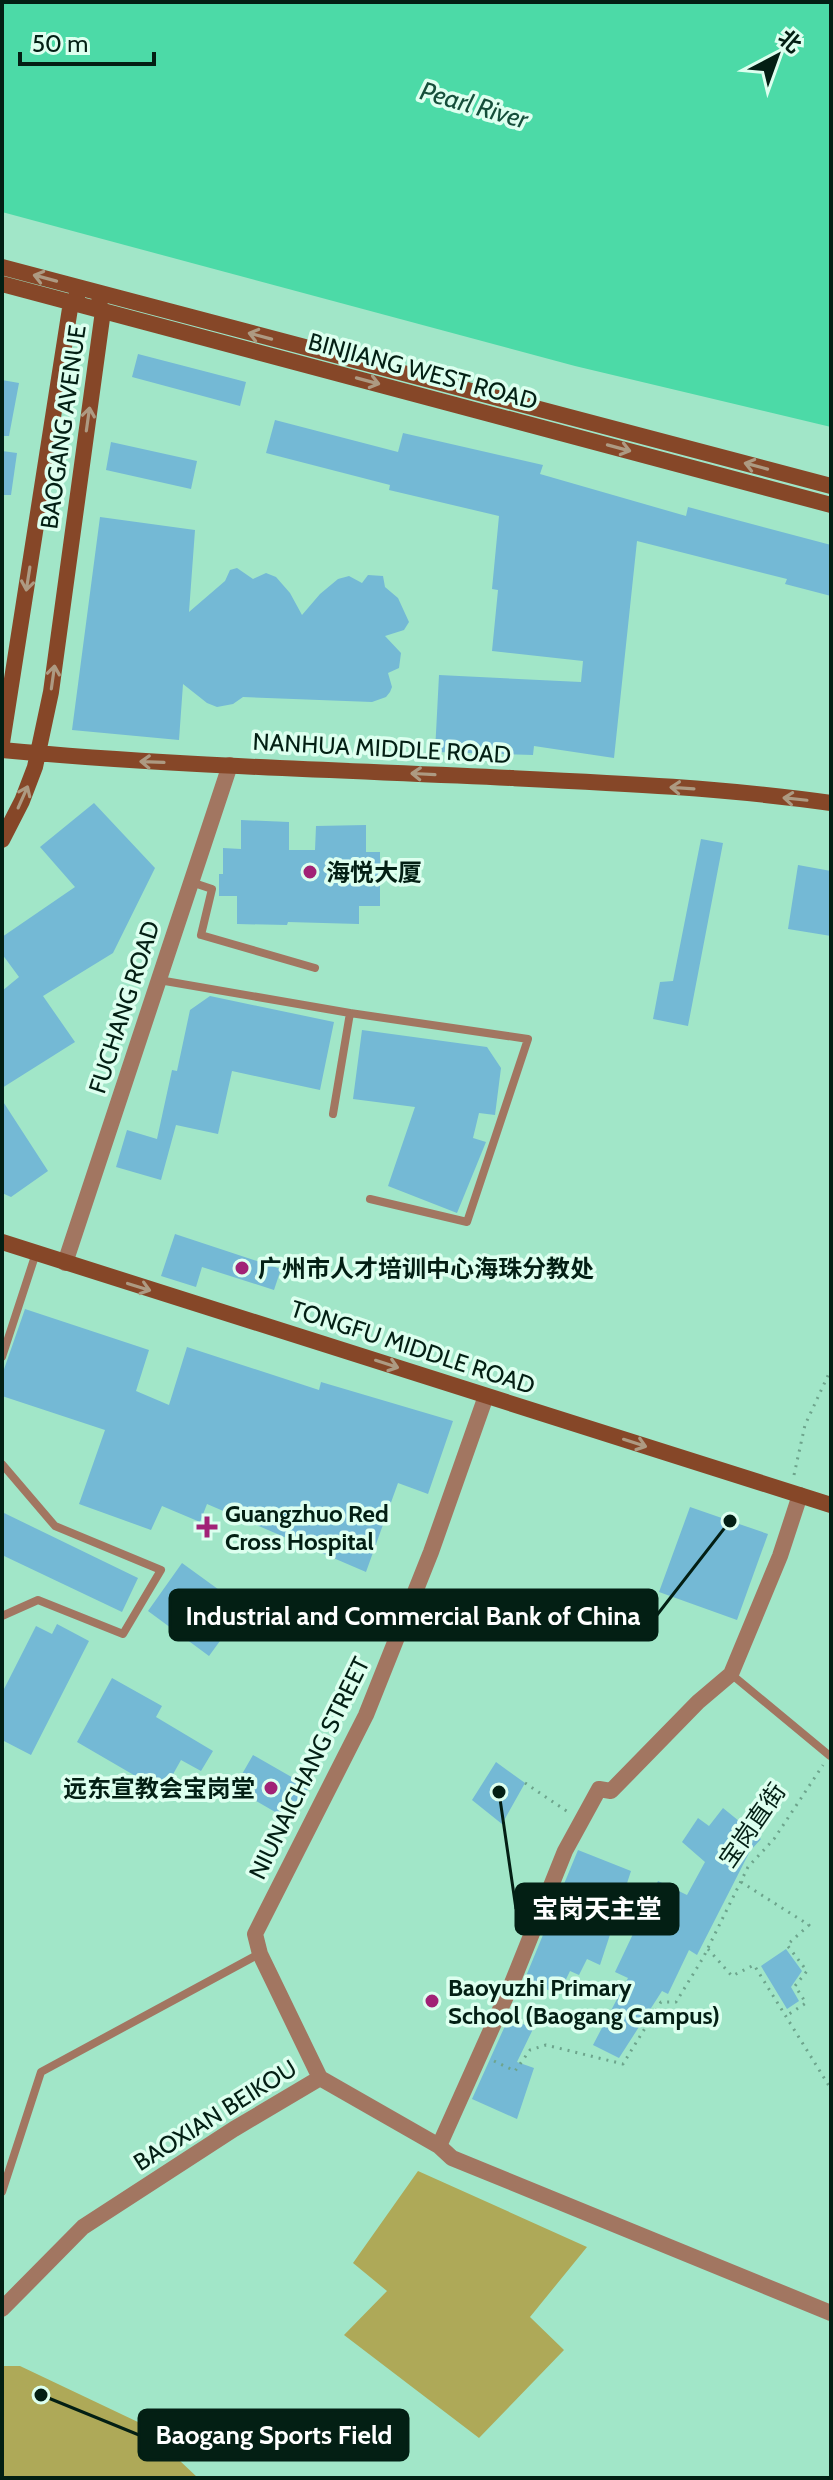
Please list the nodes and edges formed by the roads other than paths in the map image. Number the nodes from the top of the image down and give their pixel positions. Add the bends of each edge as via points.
1 (2, 267) edge
2 (2, 284) edge
3 (89, 289) junction
4 (71, 302) junction
5 (103, 311) junction
6 (831, 486) edge
7 (831, 505) edge
8 (2, 743) edge
9 (2, 750) edge
10 (39, 753) junction
11 (230, 765) junction
12 (831, 803) edge
13 (2, 840) edge
14 (190, 882) junction
15 (315, 968) dead end
16 (158, 979) junction
17 (350, 1013) junction
18 (333, 1114) dead end
19 (370, 1199) dead end
20 (2, 1242) edge
21 (36, 1253) junction
22 (65, 1263) junction
23 (2, 1357) edge
24 (486, 1396) junction
25 (2, 1464) edge
26 (800, 1495) junction
27 (831, 1505) edge
28 (2, 1616) edge
29 (731, 1674) junction
30 (831, 1756) edge
31 (255, 1934) joint
32 (260, 1954) junction
33 (320, 2078) junction
34 (439, 2146) junction
35 (2, 2192) edge
36 (2, 2309) edge
37 (831, 2313) edge

3 -> 1 main road, BINJIANG WEST ROAD
2 - 4 main road, BINJIANG WEST ROAD
3 - 4 main road, BAOGANG AVENUE
3 - 5 main road, BAOGANG AVENUE
6 -> 3 main road, BINJIANG WEST ROAD
4 - 5 main road, BINJIANG WEST ROAD
4 -> 8 main road, BAOGANG AVENUE
5 -> 7 main road, BINJIANG WEST ROAD
10 -> 5 main road, BAOGANG AVENUE
9 - 10 main road, NANHUA MIDDLE ROAD
11 -> 10 main road, NANHUA MIDDLE ROAD
13 -> 10 main road, BAOGANG AVENUE
12 -> 11 main road, NANHUA MIDDLE ROAD via 574,781
11 - 14 street, FUCHANG ROAD
14 - 15 lane via 212,889 201,935
14 - 16 street, FUCHANG ROAD
16 - 17 lane
16 - 22 street, FUCHANG ROAD
17 - 18 lane
17 - 19 lane via 528,1039 467,1222
20 - 21 main road, TONGFU MIDDLE ROAD
21 - 22 main road, TONGFU MIDDLE ROAD
21 - 23 lane
22 -> 24 main road, TONGFU MIDDLE ROAD
24 -> 26 main road, TONGFU MIDDLE ROAD
24 - 31 street, NIUNAICHANG STREET via 366,1715
25 - 28 lane via 55,1526 161,1570 123,1634 38,1600
26 - 27 main road, TONGFU MIDDLE ROAD
26 - 29 street
29 - 30 lane
29 - 34 street via 611,1791 599,1789 565,1851
31 - 32 street, BAOXIAN BEIKOU
32 - 33 street, BAOXIAN BEIKOU
32 - 35 lane via 41,2072
33 - 34 street
33 - 36 street, BAOXIAN BEIKOU via 83,2227
34 - 37 street via 452,2158

